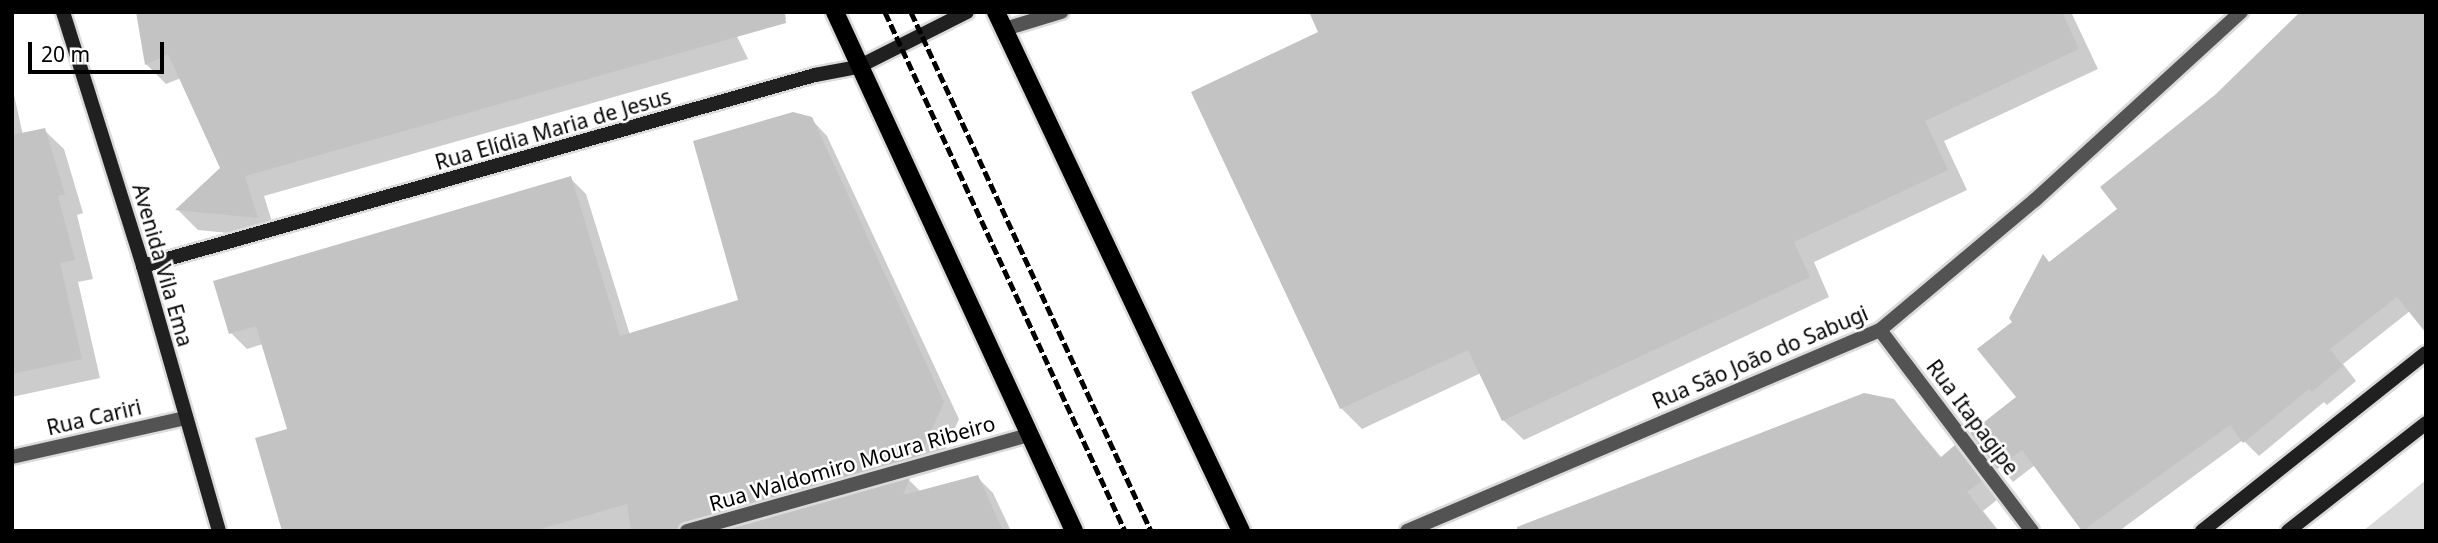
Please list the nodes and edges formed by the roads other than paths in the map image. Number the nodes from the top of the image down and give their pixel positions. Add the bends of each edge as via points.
1 (63, 12) edge
2 (835, 12) edge
3 (967, 12) edge
4 (996, 12) edge
5 (1061, 12) edge
6 (2241, 12) edge
7 (1004, 29) junction
8 (858, 66) junction
9 (143, 266) junction
10 (1880, 330) junction
11 (2426, 353) edge
12 (185, 418) junction
13 (2426, 423) edge
14 (1029, 435) junction
15 (12, 457) edge
16 (219, 531) edge
17 (687, 531) edge
18 (1074, 531) edge
19 (1241, 531) edge
20 (1407, 531) edge
21 (2032, 531) edge
22 (2202, 531) edge
23 (2288, 531) edge

1 - 9 main road, Avenida Vila Ema
2 - 8 main road
3 - 8 main road, Rua Elídia Maria de Jesus
4 - 7 main road
5 - 7 street
6 - 10 street, Rua São João do Sabugi via 2035,200
7 - 19 main road
8 - 9 main road, Rua Elídia Maria de Jesus
8 - 14 main road
9 - 12 main road, Avenida Vila Ema
10 - 20 street, Rua São João do Sabugi
10 - 21 street, Rua Itapagipe
11 - 22 main road
12 - 15 street, Rua Cariri
12 - 16 main road, Avenida Vila Ema
13 - 23 main road
14 - 17 street, Rua Waldomiro Moura Ribeiro
14 - 18 main road

